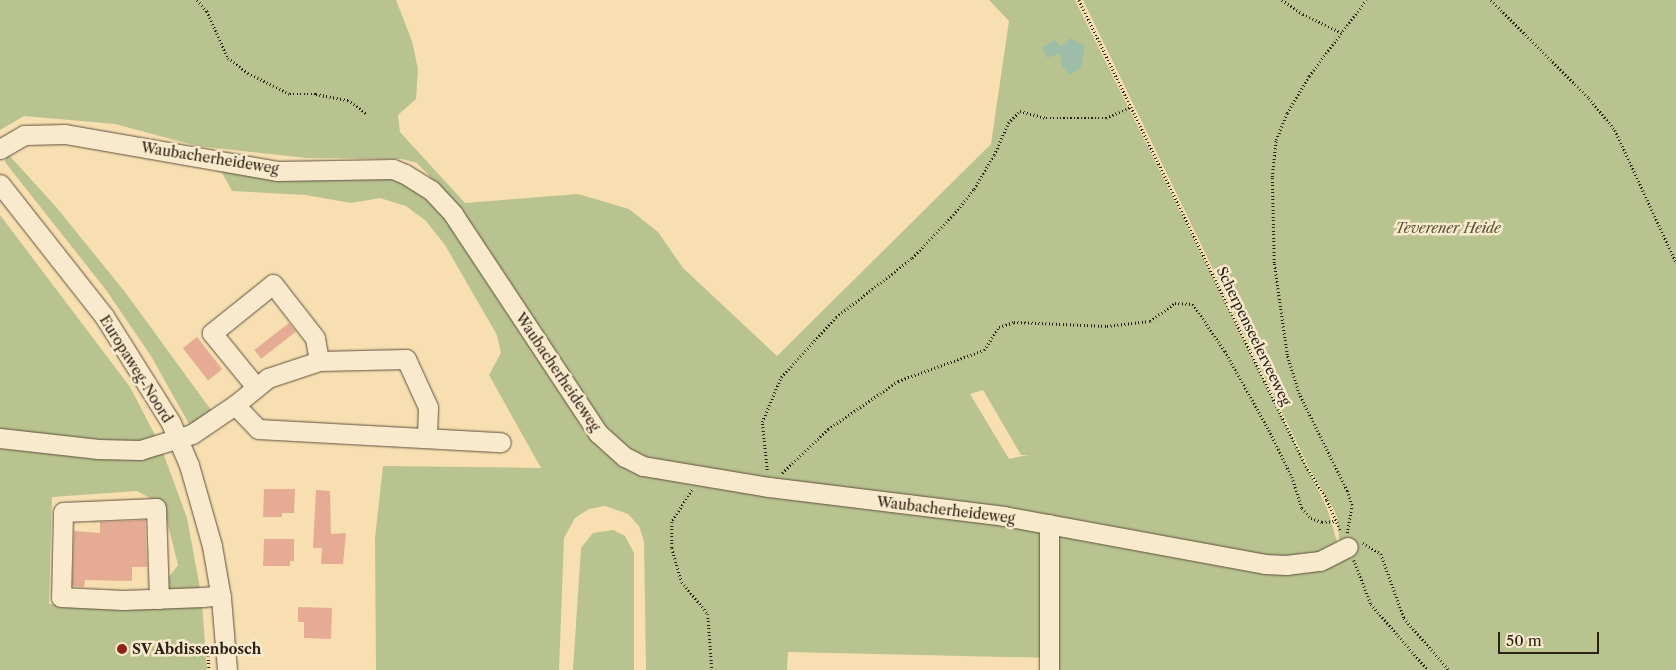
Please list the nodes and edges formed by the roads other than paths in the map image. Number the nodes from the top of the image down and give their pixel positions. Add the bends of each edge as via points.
1 (0, 149) edge
2 (0, 184) edge
3 (319, 361) junction
4 (256, 387) junction
5 (235, 405) junction
6 (185, 436) junction
7 (0, 438) edge
8 (427, 438) junction
9 (501, 442) dead end
10 (1049, 524) junction
11 (1348, 546) road end
12 (221, 595) junction
13 (159, 598) junction
14 (227, 670) edge
15 (1049, 670) edge

1 - 10 street, Waubacherheideweg via 24,135 65,134 277,171 393,169 431,190 452,214 598,433 625,457 643,466 768,487
2 - 6 street, Europaweg-Noord via 104,316
3 - 4 street via 268,378
3 - 4 street via 315,338 273,284 212,333
3 - 8 street via 406,359 428,407
4 - 5 street
5 - 6 street
5 - 8 street via 258,430
6 - 7 street via 132,451
6 - 12 street, Europaweg-Noord
8 - 9 street
10 - 11 street, Waubacherheideweg via 1286,566 1320,561
10 - 15 street
12 - 13 street
12 - 14 street, Europaweg-Noord
13 - 13 street via 61,597 63,512 156,508

